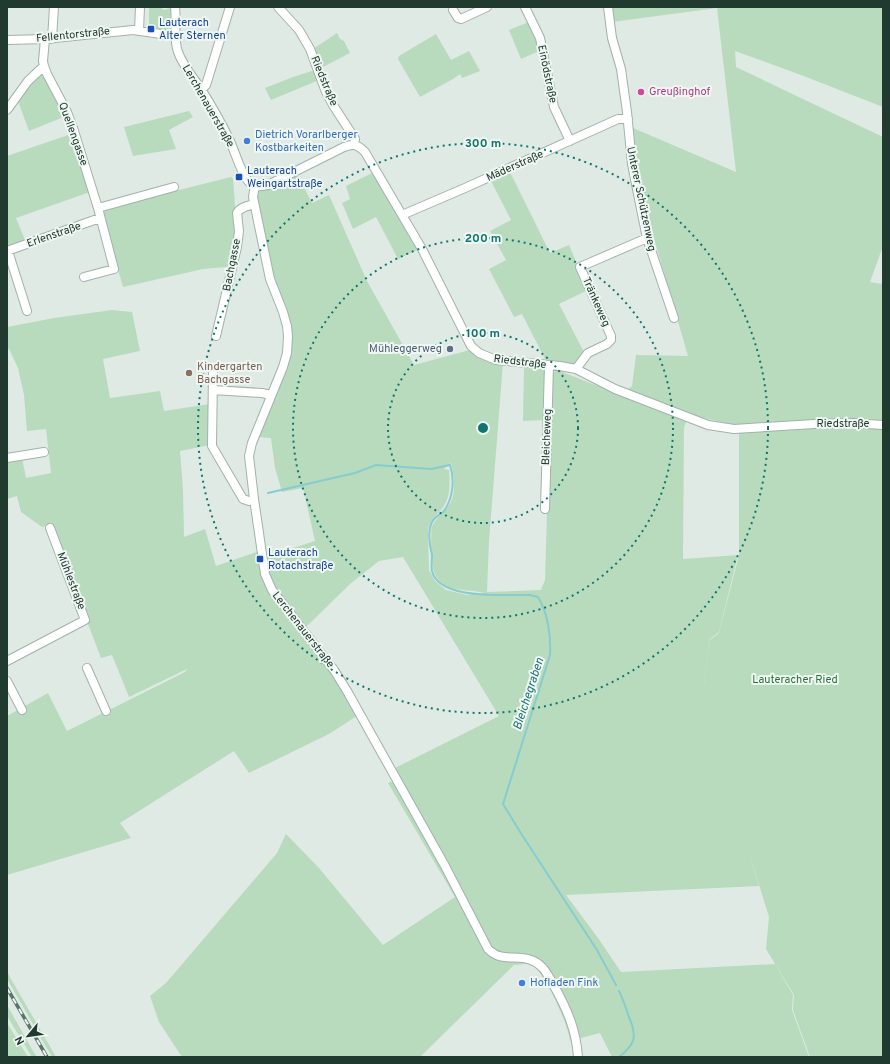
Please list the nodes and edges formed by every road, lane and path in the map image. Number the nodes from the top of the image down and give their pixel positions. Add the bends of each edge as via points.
1 (54, 7) edge
2 (140, 7) edge
3 (175, 7) edge
4 (230, 7) edge
5 (278, 7) edge
6 (487, 7) edge
7 (525, 7) edge
8 (608, 7) edge
9 (453, 10) dead end
10 (139, 30) junction
11 (175, 36) junction
12 (49, 39) junction
13 (7, 40) edge
14 (44, 66) junction
15 (202, 90) junction
16 (7, 110) edge
17 (628, 119) junction
18 (570, 141) junction
19 (354, 144) junction
20 (255, 185) junction
21 (174, 187) dead end
22 (254, 204) junction
23 (98, 208) junction
24 (402, 214) junction
25 (100, 218) junction
26 (647, 238) junction
27 (8, 251) edge
28 (84, 277) dead end
29 (27, 311) dead end
30 (674, 318) dead end
31 (216, 336) dead end
32 (549, 365) junction
33 (576, 369) junction
34 (213, 373) dead end
35 (213, 390) junction
36 (271, 395) junction
37 (883, 425) edge
38 (44, 452) dead end
39 (7, 458) edge
40 (254, 499) junction
41 (544, 509) dead end
42 (50, 528) dead end
43 (7, 661) edge
44 (87, 668) dead end
45 (7, 681) edge
46 (22, 710) dead end
47 (106, 711) dead end
48 (578, 1057) edge

1 - 12 street, Quellengasse
2 - 10 street
3 - 11 street, Lerchenauerstraße
4 - 15 street
5 - 19 street, Riedstraße via 299,30 310,49 326,92 355,139
6 - 9 street via 461,19
7 - 18 street, Einödstraße via 540,38 554,107
8 - 17 street, Unterer Schützenweg
10 - 11 street, Fellentorstraße
10 - 12 street, Fellentorstraße
11 - 15 street, Lerchenauerstraße via 180,58
12 - 13 street, Fellentorstraße
12 - 14 street, Quellengasse via 43,60
14 - 16 street via 28,81
14 - 23 street, Quellengasse via 69,117
15 - 20 street, Lerchenauerstraße via 230,140 245,176
17 - 18 street, Mäderstraße via 618,119
17 - 26 street, Unterer Schützenweg via 632,164
18 - 24 street, Mäderstraße
19 - 20 street via 268,185
19 - 24 street, Riedstraße via 365,152
20 - 22 street, Lerchenauerstraße
21 - 23 street
22 - 31 street, Bachgasse via 243,207 237,213 238,247
22 - 36 street, Lerchenauerstraße via 270,279 283,312 288,336 283,367
23 - 25 street, Quellengasse
24 - 32 street, Riedstraße via 470,346 496,360
25 - 27 street, Erlenstraße
25 - 28 street, Quellengasse via 114,269
26 - 30 street, Unterer Schützenweg
26 - 33 street, Tränkeweg via 580,267 611,340 588,353
27 - 29 street
32 - 33 street, Riedstraße
32 - 41 street, Bleicheweg
33 - 37 street, Riedstraße via 615,389 708,425 734,430 845,423
34 - 35 street
35 - 36 street
35 - 40 street via 212,446 243,498
36 - 40 street, Lerchenauerstraße via 249,456
38 - 39 street
40 - 48 street, Lerchenauerstraße via 265,574 272,590 347,691 445,866 488,949 499,957 524,957 541,964 566,1009
42 - 43 street, Mühlestraße via 85,620
44 - 47 street
45 - 46 street

